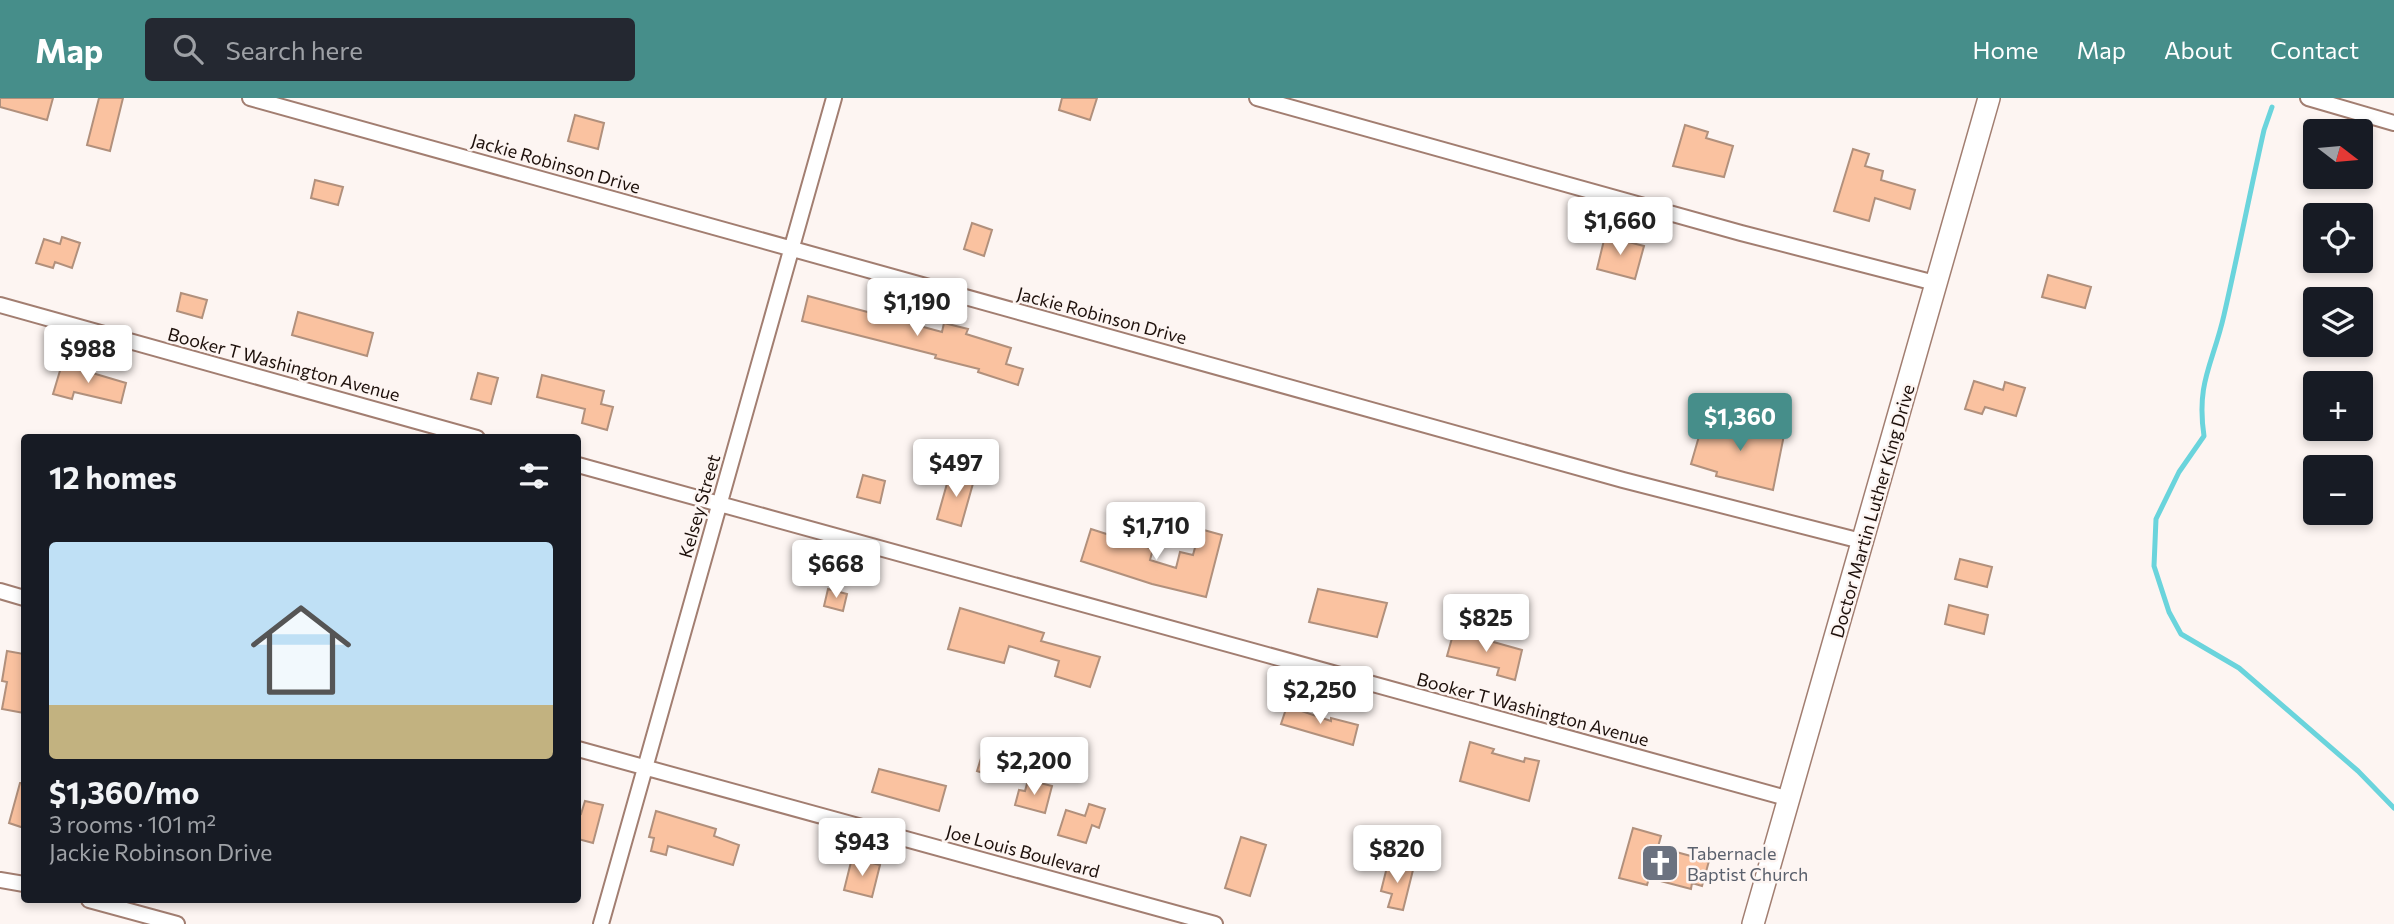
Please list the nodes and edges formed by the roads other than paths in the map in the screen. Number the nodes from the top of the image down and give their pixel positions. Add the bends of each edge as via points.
1 (250, 98) edge
2 (834, 98) edge
3 (1256, 98) edge
4 (1989, 98) edge
5 (2308, 98) edge
6 (2394, 123) edge
7 (791, 250) junction
8 (1935, 283) junction
9 (0, 305) edge
10 (463, 434) edge
11 (581, 466) edge
12 (719, 505) junction
13 (1864, 542) junction
14 (0, 591) edge
15 (21, 597) edge
16 (581, 750) edge
17 (645, 768) junction
18 (1790, 799) junction
19 (0, 880) edge
20 (21, 884) edge
21 (100, 903) edge
22 (177, 924) edge
23 (601, 924) edge
24 (1214, 924) edge
25 (1753, 924) edge

1 - 7 street, Jackie Robinson Drive
2 - 7 street, Kelsey Street
3 - 8 street
4 - 8 main road, Doctor Martin Luther King Drive
5 - 6 street
7 - 12 street, Kelsey Street
7 - 13 street, Jackie Robinson Drive
8 - 13 main road, Doctor Martin Luther King Drive
9 - 10 street, Booker T Washington Avenue
11 - 12 street, Booker T Washington Avenue
12 - 17 street, Kelsey Street
12 - 18 street, Booker T Washington Avenue
13 - 18 main road, Doctor Martin Luther King Drive
14 - 15 street
16 - 17 street, Joe Louis Boulevard
17 - 23 street, Kelsey Street
17 - 24 street, Joe Louis Boulevard
18 - 25 main road, Doctor Martin Luther King Drive
19 - 20 street
21 - 22 street

